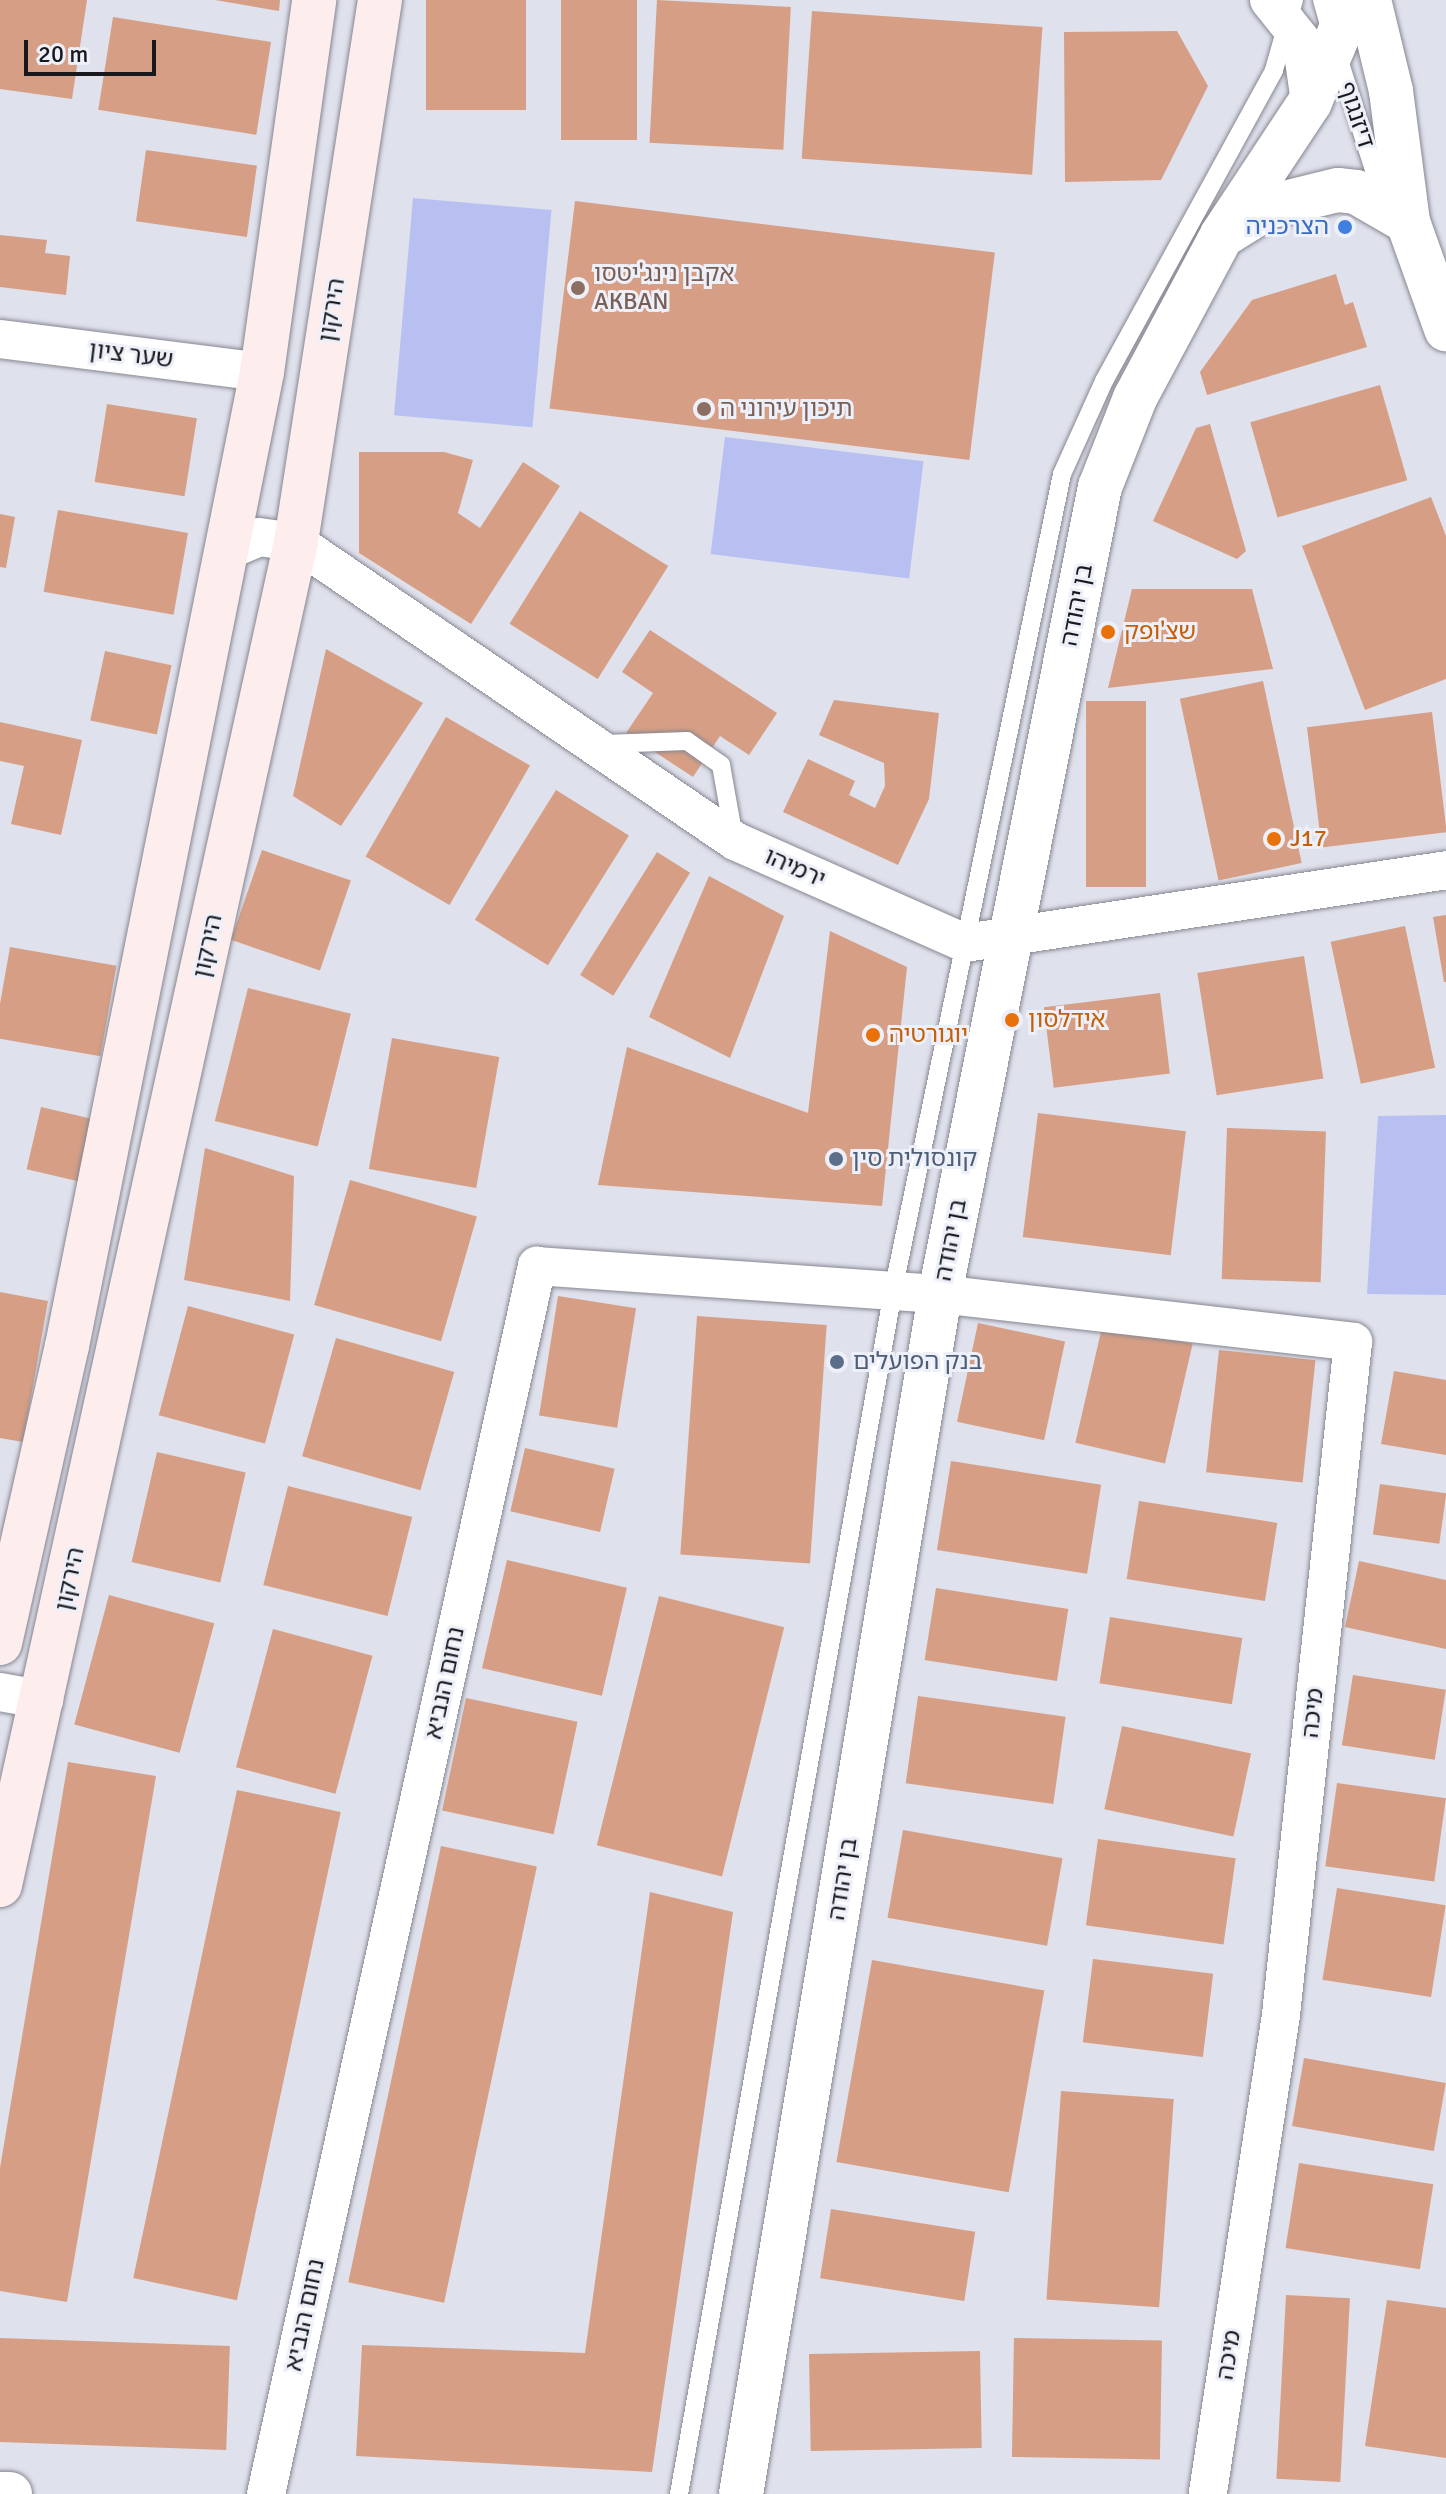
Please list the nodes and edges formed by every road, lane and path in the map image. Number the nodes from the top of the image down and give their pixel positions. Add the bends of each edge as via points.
1 (314, 0) edge
2 (380, 0) edge
3 (1353, 0) edge
4 (1369, 0) edge
5 (1294, 5) edge
6 (1336, 52) junction
7 (1310, 102) junction
8 (1408, 222) junction
9 (1222, 235) junction
10 (1446, 329) edge
11 (0, 339) edge
12 (262, 372) junction
13 (296, 542) junction
14 (224, 552) junction
15 (591, 745) junction
16 (735, 841) junction
17 (1446, 870) edge
18 (1012, 941) junction
19 (965, 943) junction
20 (893, 1291) junction
21 (940, 1294) junction
22 (0, 1643) edge
23 (0, 1692) edge
24 (44, 1700) junction
25 (0, 1885) edge
26 (0, 2494) edge
27 (10, 2494) edge
28 (266, 2494) edge
29 (679, 2494) edge
30 (741, 2494) edge
31 (1208, 2494) edge

1 - 12 main road
2 - 13 main road, הירקון
3 - 6 street, בן יהודה
4 - 8 street, דיזנגוף via 1393,105
5 - 6 lane, דיזנגוף
5 - 7 street via 1307,57
5 - 19 lane, בן יהודה via 1274,70 1104,381 1062,474
6 - 7 street, בן יהודה
6 - 8 lane, דיזנגוף via 1377,179
7 - 9 street, בן יהודה
8 - 9 street via 1356,192 1338,190 1268,207
8 - 10 street, דיזנגוף
9 - 18 street, בן יהודה via 1135,398 1100,487
11 - 12 street, שער ציון
12 - 14 main road
13 - 14 street, ירמיהו via 259,537
13 - 15 street, ירמיהו
13 - 24 main road, הירקון
14 - 22 main road via 67,1346
15 - 16 street, ירמיהו
15 - 16 lane via 687,741 721,765
16 - 19 street, ירמיהו
17 - 18 street, ירמיהו
18 - 19 street, ירמיהו
18 - 21 street, בן יהודה
19 - 20 lane, בן יהודה
20 - 21 street, נחום הנביא
20 - 28 street, נחום הנביא via 537,1266
20 - 29 lane, בן יהודה
21 - 30 street, בן יהודה
21 - 31 street, מיכה via 1353,1342 1281,2015
23 - 24 street
24 - 25 main road, הירקון
26 - 27 street

